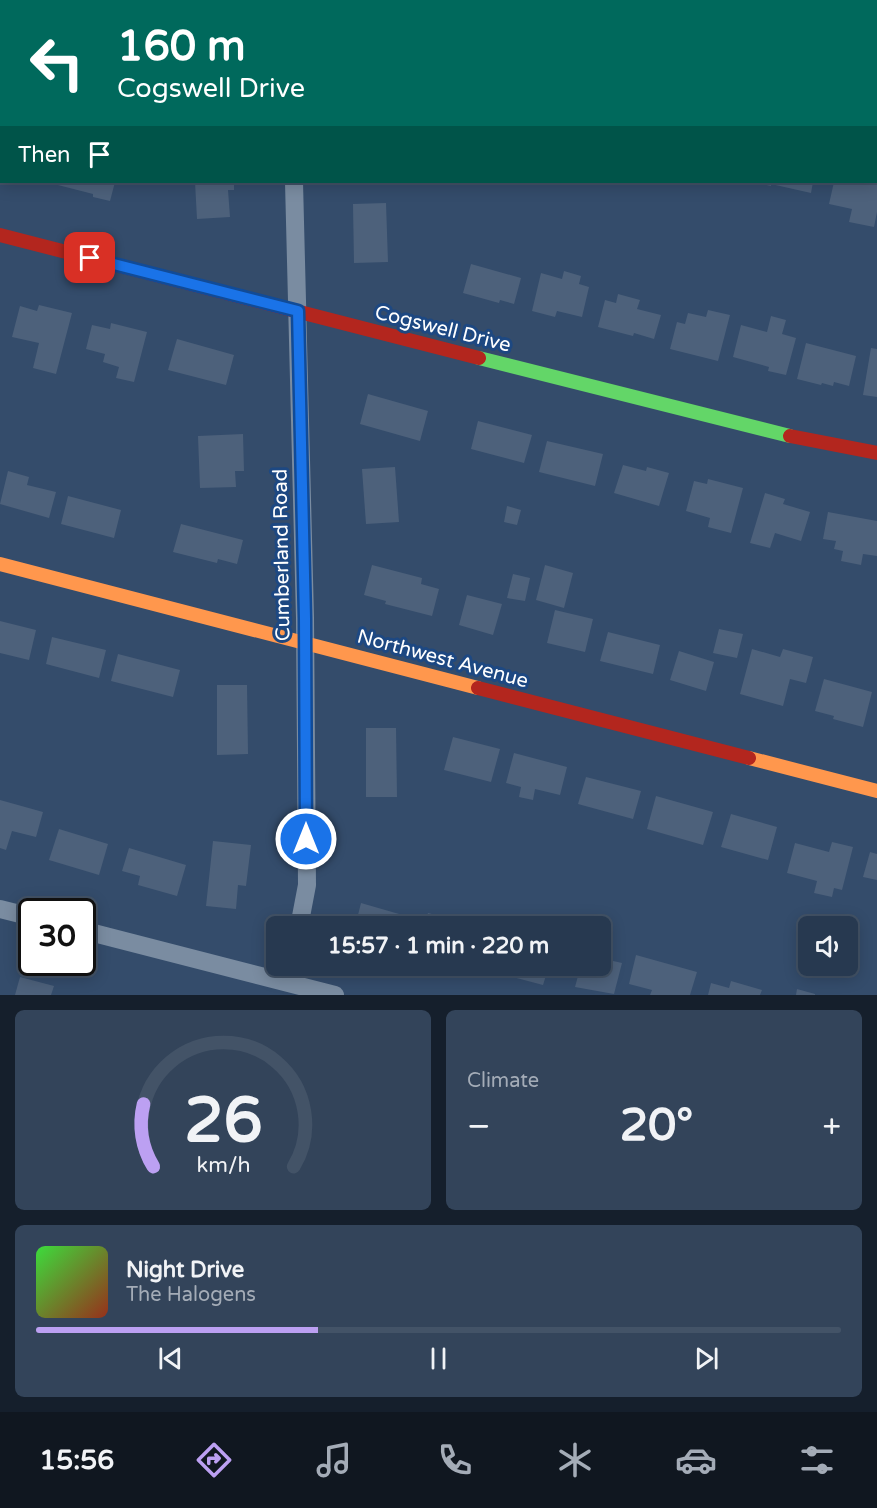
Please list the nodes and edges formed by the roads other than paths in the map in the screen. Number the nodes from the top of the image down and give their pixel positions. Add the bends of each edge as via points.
1 (294, 183) edge
2 (0, 235) edge
3 (298, 311) junction
4 (877, 453) edge
5 (0, 564) edge
6 (305, 642) junction
7 (877, 791) edge
8 (0, 909) edge
9 (18, 914) edge
10 (301, 916) edge
11 (96, 933) edge
12 (266, 969) edge
13 (292, 976) edge
14 (335, 995) edge

1 - 3 street, Cumberland Road
2 - 3 street, Cogswell Drive
3 - 4 street, Cogswell Drive via 766,431
3 - 6 street, Cumberland Road
5 - 6 street, Northwest Avenue
6 - 7 street, Northwest Avenue
6 - 10 street, Cumberland Road via 307,885
8 - 9 street
11 - 12 street
13 - 14 street

